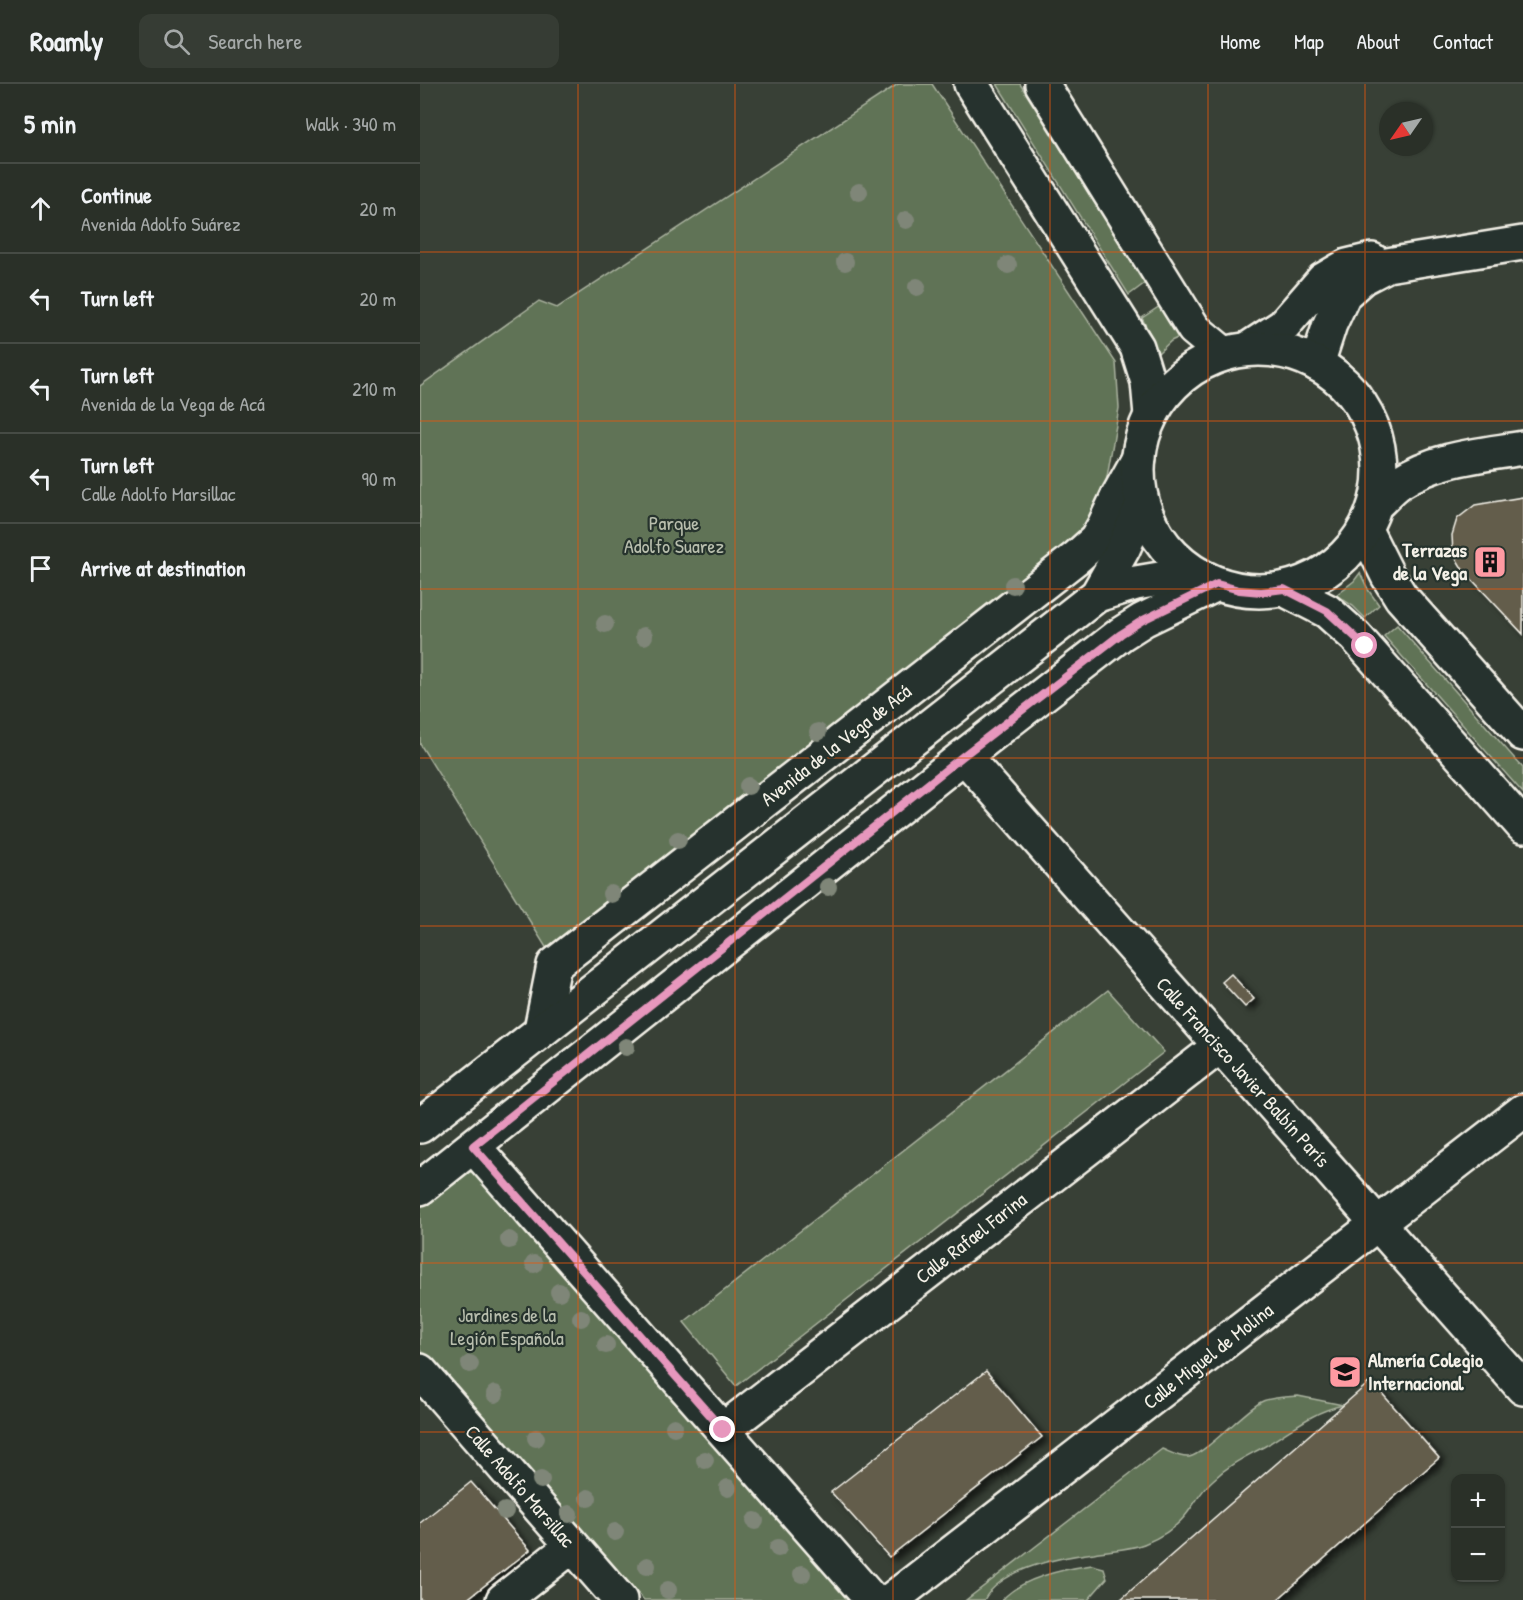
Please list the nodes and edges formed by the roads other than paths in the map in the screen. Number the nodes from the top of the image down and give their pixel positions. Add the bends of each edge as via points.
1 (971, 84) edge
2 (1042, 84) edge
3 (1523, 243) edge
4 (1387, 265) junction
5 (1236, 352) junction
6 (1317, 364) junction
7 (1151, 415) junction
8 (1370, 423) junction
9 (1523, 448) edge
10 (1139, 458) junction
11 (1450, 460) junction
12 (1143, 504) junction
13 (1370, 517) junction
14 (1206, 578) junction
15 (1284, 589) junction
16 (1097, 594) junction
17 (1523, 734) edge
18 (963, 756) junction
19 (1523, 826) edge
20 (541, 1030) junction
21 (1220, 1046) junction
22 (1523, 1111) edge
23 (420, 1126) edge
24 (473, 1146) junction
25 (420, 1188) edge
26 (1378, 1224) junction
27 (420, 1371) edge
28 (1523, 1388) edge
29 (723, 1430) junction
30 (572, 1546) junction
31 (503, 1600) edge
32 (620, 1600) edge
33 (872, 1600) edge
34 (891, 1600) edge

1 - 7 street via 1137,347 1148,382
2 - 5 street via 1194,329
3 - 4 street
4 - 5 street via 1375,260 1347,266 1323,280 1283,326
4 - 6 street via 1362,278 1344,294
5 - 6 street via 1283,351
5 - 7 street via 1201,363 1181,377
6 - 8 street via 1348,389
7 - 10 street
8 - 11 street via 1397,446 1420,456
8 - 13 street via 1377,442 1380,484
9 - 11 street
10 - 12 street
10 - 20 street, Avenida de la Vega de Acá via 1096,540 1077,557 554,965
11 - 13 street via 1399,482
12 - 14 street via 1162,543 1177,560
12 - 16 street
13 - 15 street via 1354,547 1339,562 1304,583
13 - 17 street via 1388,576 1401,597
14 - 15 street via 1239,590
14 - 16 street via 1136,583
14 - 18 street via 1126,630
15 - 19 street via 1327,611 1356,637
16 - 20 street
18 - 21 street, Calle Francisco Javier Balbín París
18 - 24 street
20 - 23 street
21 - 26 street, Calle Francisco Javier Balbín París
21 - 29 street, Calle Rafael Farina
22 - 26 street, Calle Miguel de Molina
24 - 25 street
24 - 29 street
26 - 28 street, Calle Francisco Javier Balbín París
26 - 34 street, Calle Miguel de Molina
27 - 30 street, Calle Adolfo Marsillac
29 - 33 street
30 - 31 street
30 - 32 street, Calle Adolfo Marsillac

